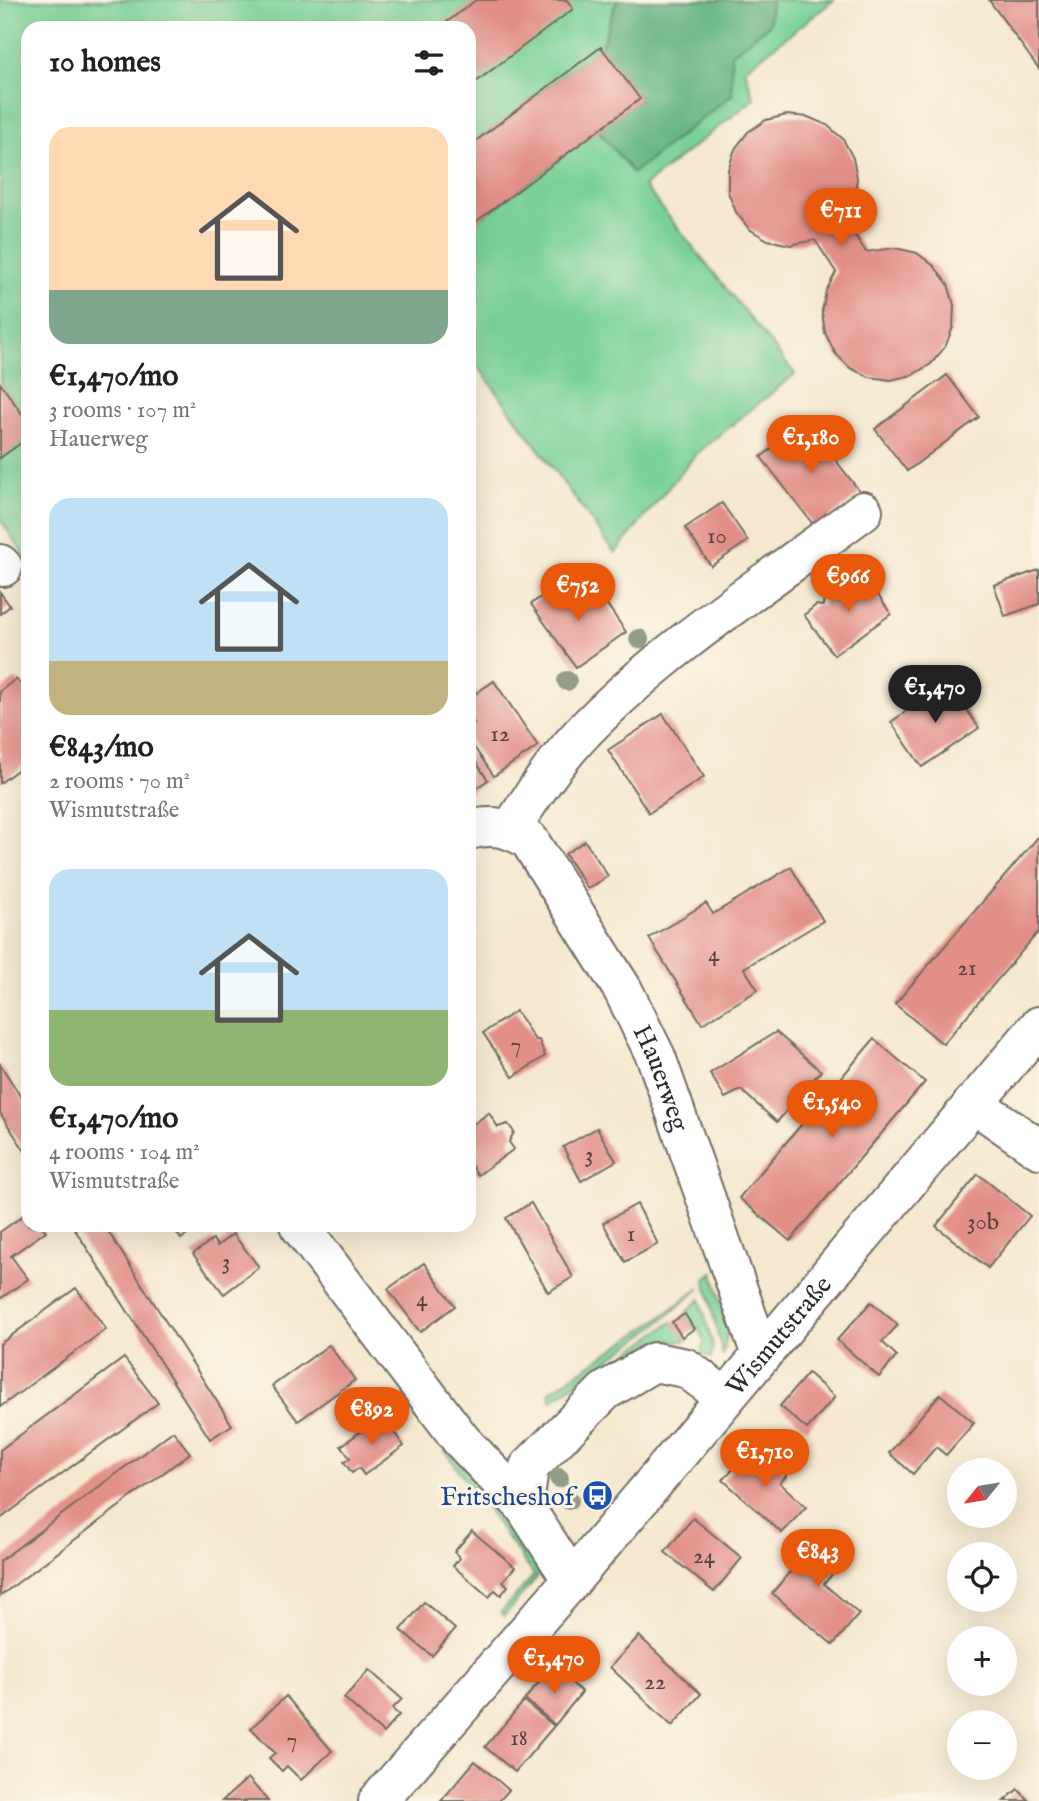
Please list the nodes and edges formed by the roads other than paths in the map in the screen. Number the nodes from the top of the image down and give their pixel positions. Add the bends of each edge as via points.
1 (863, 511) dead end
2 (476, 829) edge
3 (511, 829) junction
4 (1039, 1026) edge
5 (973, 1103) junction
6 (1039, 1149) edge
7 (304, 1232) edge
8 (761, 1355) junction
9 (725, 1397) junction
10 (524, 1506) junction
11 (572, 1580) junction
12 (378, 1801) edge

1 - 3 street via 649,671 585,730 543,779
2 - 3 street
3 - 8 street, Hauerweg via 529,840 623,989 656,1057
4 - 5 street, Wismutstraße
5 - 6 street
5 - 8 street, Wismutstraße
7 - 10 street via 461,1440
8 - 9 street, Wismutstraße
9 - 10 street via 686,1368 654,1363 606,1391 528,1466
9 - 11 street, Wismutstraße
10 - 11 street
11 - 12 street, Wismutstraße

